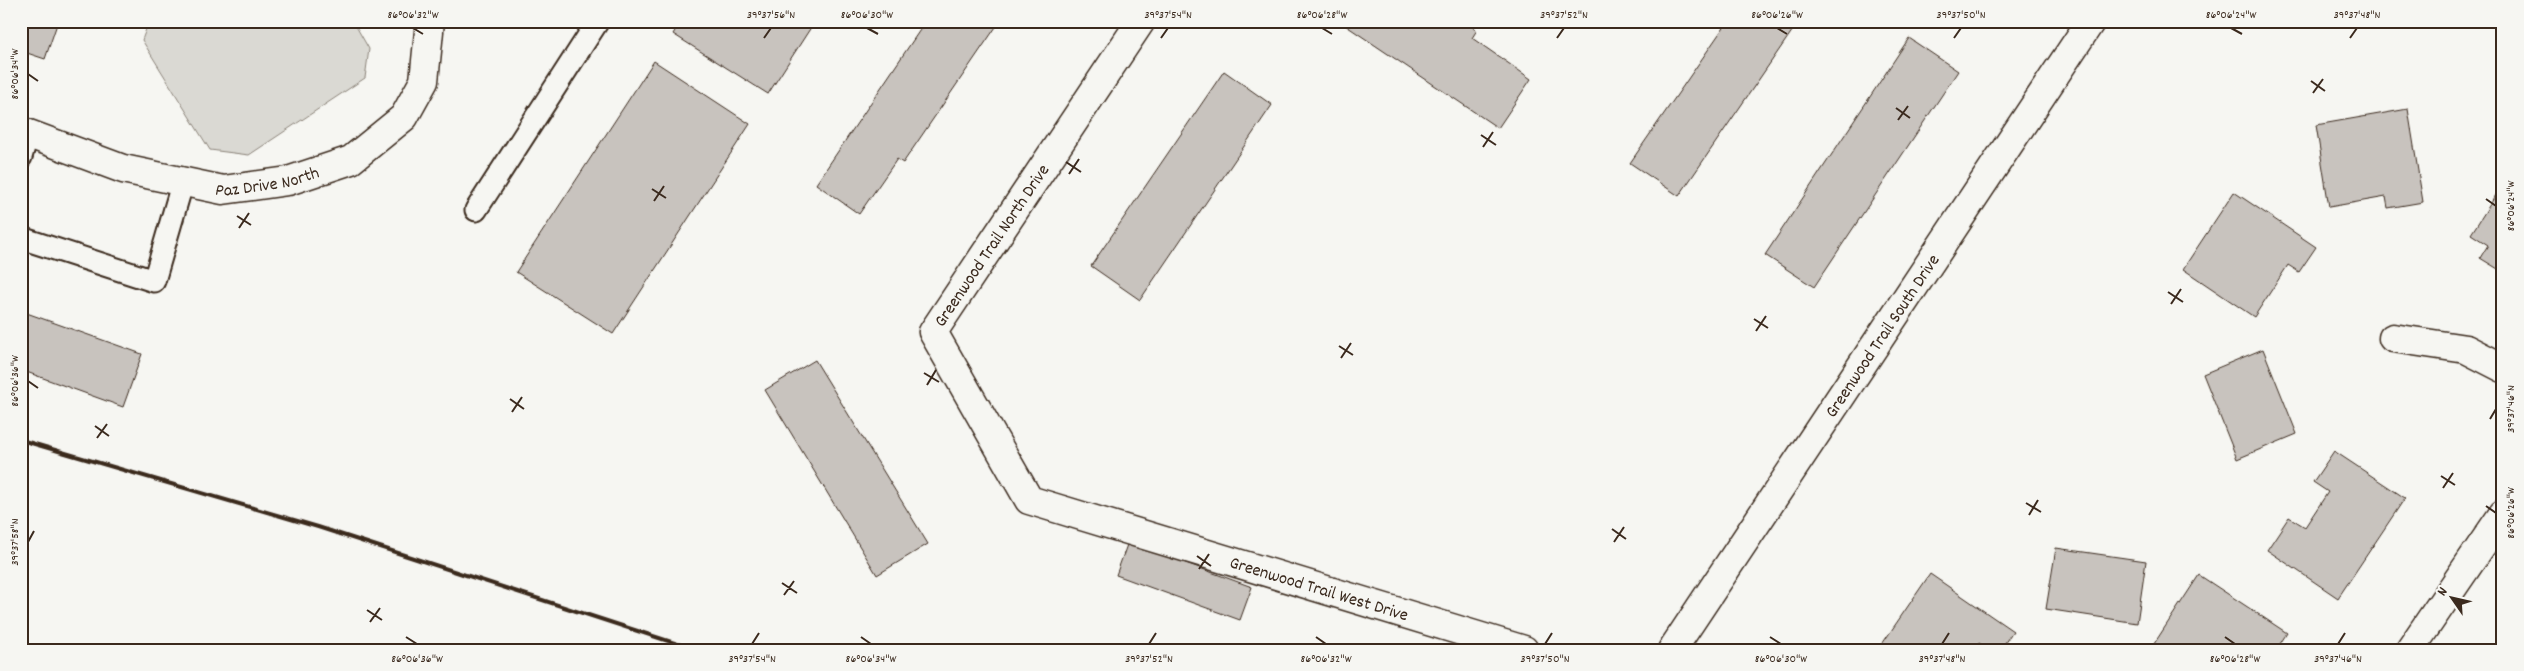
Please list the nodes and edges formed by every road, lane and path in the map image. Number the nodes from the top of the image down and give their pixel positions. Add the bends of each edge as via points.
1 (430, 21) edge
2 (598, 21) edge
3 (1141, 21) edge
4 (2091, 21) edge
5 (24, 140) edge
6 (183, 181) junction
7 (476, 210) dead end
8 (21, 238) edge
9 (2393, 338) dead end
10 (2503, 368) edge
11 (1029, 500) joint
12 (2503, 514) edge
13 (1524, 650) edge
14 (1672, 650) edge
15 (2410, 650) edge

1 - 6 street, Paz Drive North via 424,81 404,117 350,160 288,181 223,190
2 - 7 lane
3 - 11 street, Greenwood Trail North Drive via 933,332
4 - 14 street, Greenwood Trail South Drive
5 - 6 street, Paz Drive North via 123,169
6 - 8 lane via 154,281
9 - 10 street via 2466,349
11 - 13 street, Greenwood Trail West Drive
12 - 15 street

